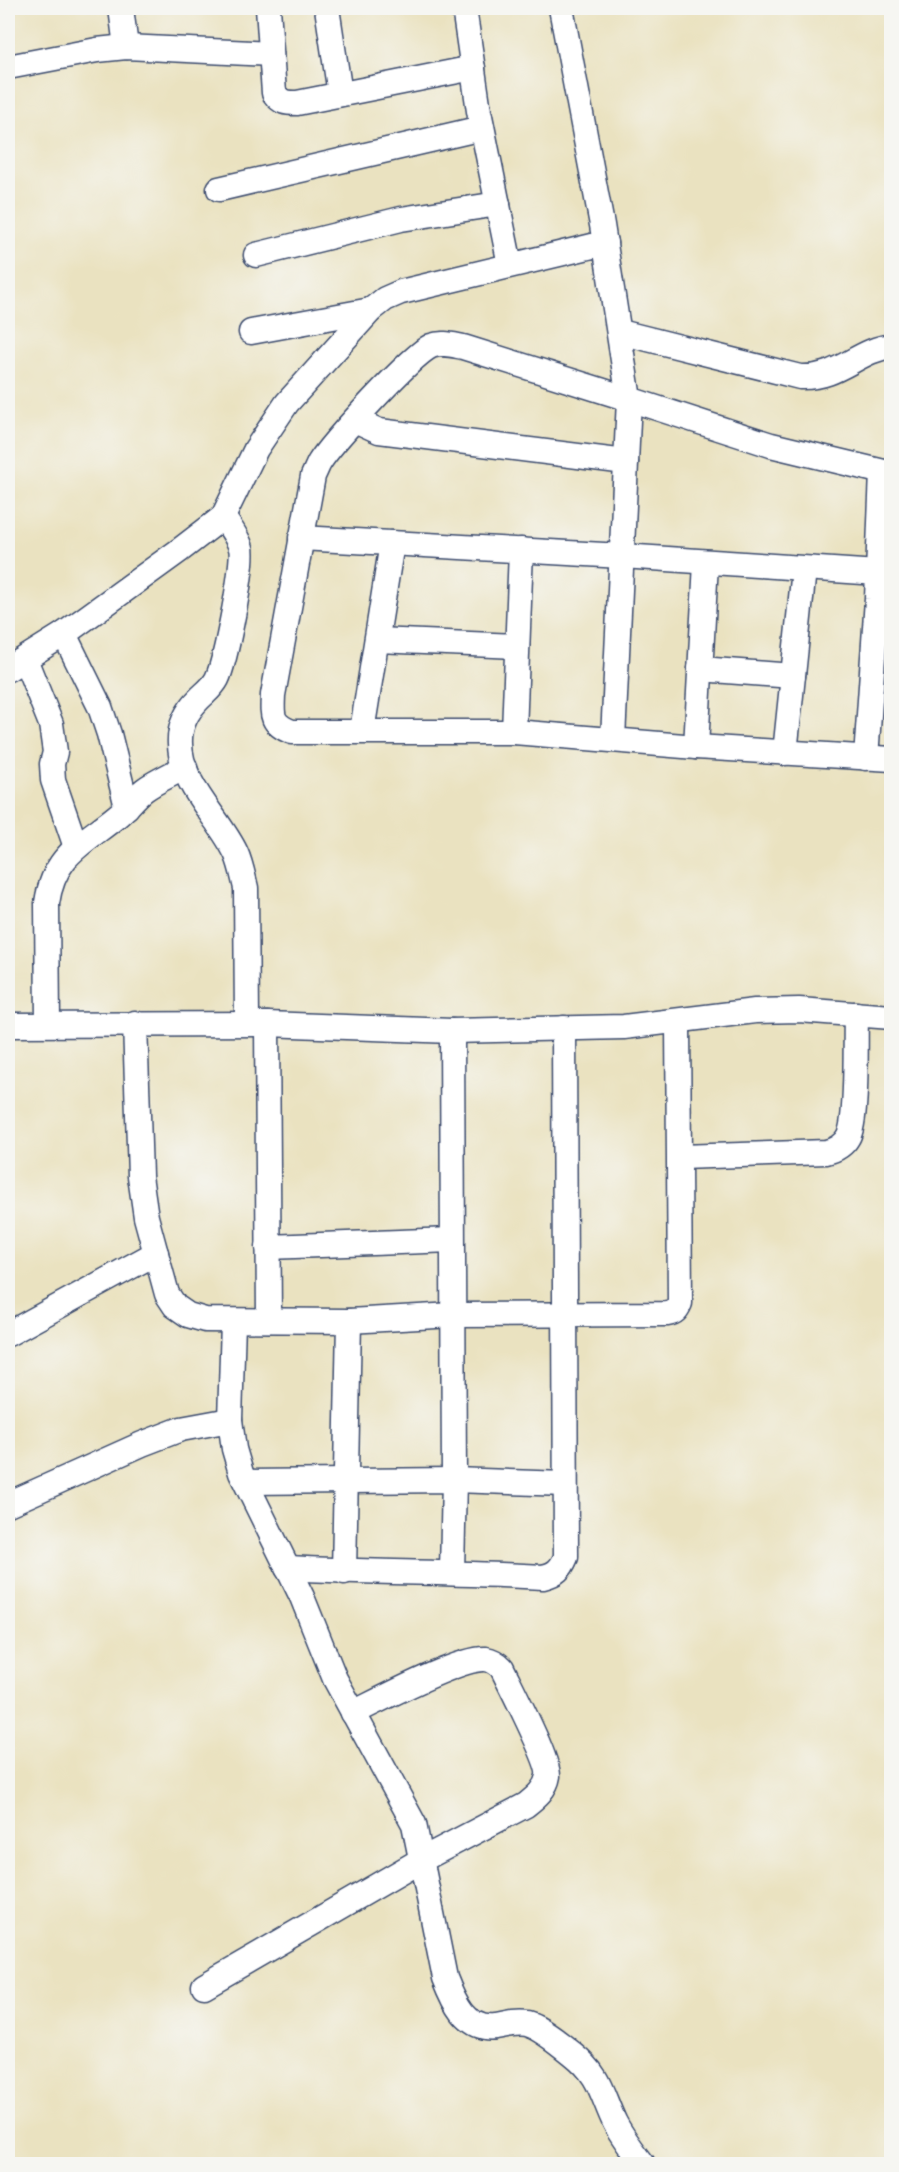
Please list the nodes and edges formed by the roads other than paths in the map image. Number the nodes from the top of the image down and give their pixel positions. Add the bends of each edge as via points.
1 (121, 8) edge
2 (268, 8) edge
3 (327, 8) edge
4 (464, 8) edge
5 (561, 8) edge
6 (126, 47) junction
7 (272, 54) junction
8 (8, 67) edge
9 (473, 68) junction
10 (340, 94) junction
11 (482, 128) junction
12 (219, 189) dead end
13 (498, 204) junction
14 (605, 243) junction
15 (256, 255) dead end
16 (510, 265) junction
17 (371, 310) junction
18 (251, 332) dead end
19 (620, 332) junction
20 (891, 346) edge
21 (629, 399) junction
22 (355, 420) junction
23 (626, 462) junction
24 (887, 473) edge
25 (223, 517) junction
26 (301, 538) junction
27 (392, 543) junction
28 (521, 550) junction
29 (622, 556) junction
30 (706, 563) junction
31 (804, 569) junction
32 (878, 573) junction
33 (884, 599) edge
34 (64, 634) junction
35 (377, 640) junction
36 (517, 646) junction
37 (16, 664) edge
38 (700, 669) junction
39 (793, 676) junction
40 (881, 677) edge
41 (362, 731) junction
42 (514, 732) junction
43 (613, 739) junction
44 (696, 747) junction
45 (785, 753) junction
46 (866, 758) junction
47 (891, 759) edge
48 (184, 767) junction
49 (127, 807) junction
50 (76, 847) junction
51 (856, 1014) junction
52 (891, 1017) edge
53 (678, 1022) junction
54 (135, 1023) junction
55 (48, 1024) junction
56 (257, 1024) junction
57 (8, 1025) edge
58 (564, 1028) junction
59 (452, 1031) junction
60 (680, 1157) junction
61 (452, 1240) junction
62 (268, 1246) junction
63 (156, 1253) junction
64 (565, 1315) junction
65 (453, 1316) junction
66 (269, 1320) junction
67 (233, 1322) junction
68 (349, 1322) junction
69 (8, 1334) edge
70 (230, 1420) junction
71 (454, 1480) junction
72 (246, 1482) junction
73 (345, 1482) junction
74 (565, 1484) junction
75 (8, 1504) edge
76 (287, 1569) junction
77 (344, 1572) junction
78 (453, 1572) junction
79 (353, 1713) junction
80 (423, 1859) junction
81 (204, 1986) dead end
82 (643, 2164) edge

1 - 6 street
2 - 7 street
3 - 10 street
4 - 9 street
5 - 14 street
6 - 7 street
6 - 8 street
7 - 10 street via 274,93 279,100 297,103
9 - 10 street
9 - 11 street
11 - 12 street
11 - 13 street
13 - 15 street via 401,219
13 - 16 street
14 - 16 street
14 - 19 street
16 - 17 street via 401,292
17 - 18 street
17 - 25 street via 287,404 256,448
19 - 20 street via 800,378 832,373
19 - 21 street
21 - 22 street via 463,347 440,344 429,347 413,360
21 - 23 street
21 - 24 street via 771,445
22 - 23 street via 379,431
22 - 26 street via 319,463
23 - 29 street
24 - 32 street
25 - 34 street
25 - 48 street via 242,549 242,563 218,678 188,712 182,725
26 - 27 street
26 - 41 street via 272,715 279,727 292,732
27 - 28 street
27 - 35 street
28 - 29 street
28 - 36 street
29 - 30 street
29 - 43 street
30 - 31 street
30 - 38 street
31 - 32 street
31 - 39 street
32 - 33 street
33 - 40 street
34 - 37 street
34 - 49 street via 100,706
35 - 36 street
35 - 41 street
36 - 42 street
37 - 50 street via 51,724 53,780
38 - 39 street
38 - 44 street
39 - 45 street
40 - 46 street
41 - 42 street
42 - 43 street
43 - 44 street
44 - 45 street
45 - 46 street
46 - 47 street
48 - 49 street via 155,783
48 - 56 street via 242,869
49 - 50 street
50 - 55 street via 54,874 49,887
51 - 52 street
51 - 53 street via 755,1011
51 - 60 street via 854,1120 848,1139 841,1146 826,1152
53 - 58 street
53 - 60 street
54 - 55 street
54 - 56 street
54 - 63 street via 140,1176
55 - 57 street
56 - 59 street
56 - 62 street
58 - 59 street
58 - 64 street
59 - 61 street
60 - 64 street via 678,1310 673,1314
61 - 62 street
61 - 65 street
62 - 66 street
63 - 67 street via 175,1306 205,1320
63 - 69 street
64 - 65 street
64 - 74 street
65 - 68 street
65 - 71 street
66 - 67 street
66 - 68 street
67 - 70 street
68 - 73 street
70 - 72 street via 234,1449
70 - 75 street via 181,1430 142,1444
71 - 73 street
71 - 74 street
71 - 78 street
72 - 73 street
72 - 76 street
73 - 77 street
74 - 78 street via 566,1557 562,1568 543,1577
76 - 77 street
76 - 79 street
77 - 78 street
79 - 80 street via 406,1806
79 - 80 street via 469,1662 488,1659 502,1668 543,1756 549,1774 545,1786 526,1805
80 - 81 street
80 - 82 street via 445,1978 459,2008 473,2024 484,2027 531,2025 579,2059 596,2078 615,2122

